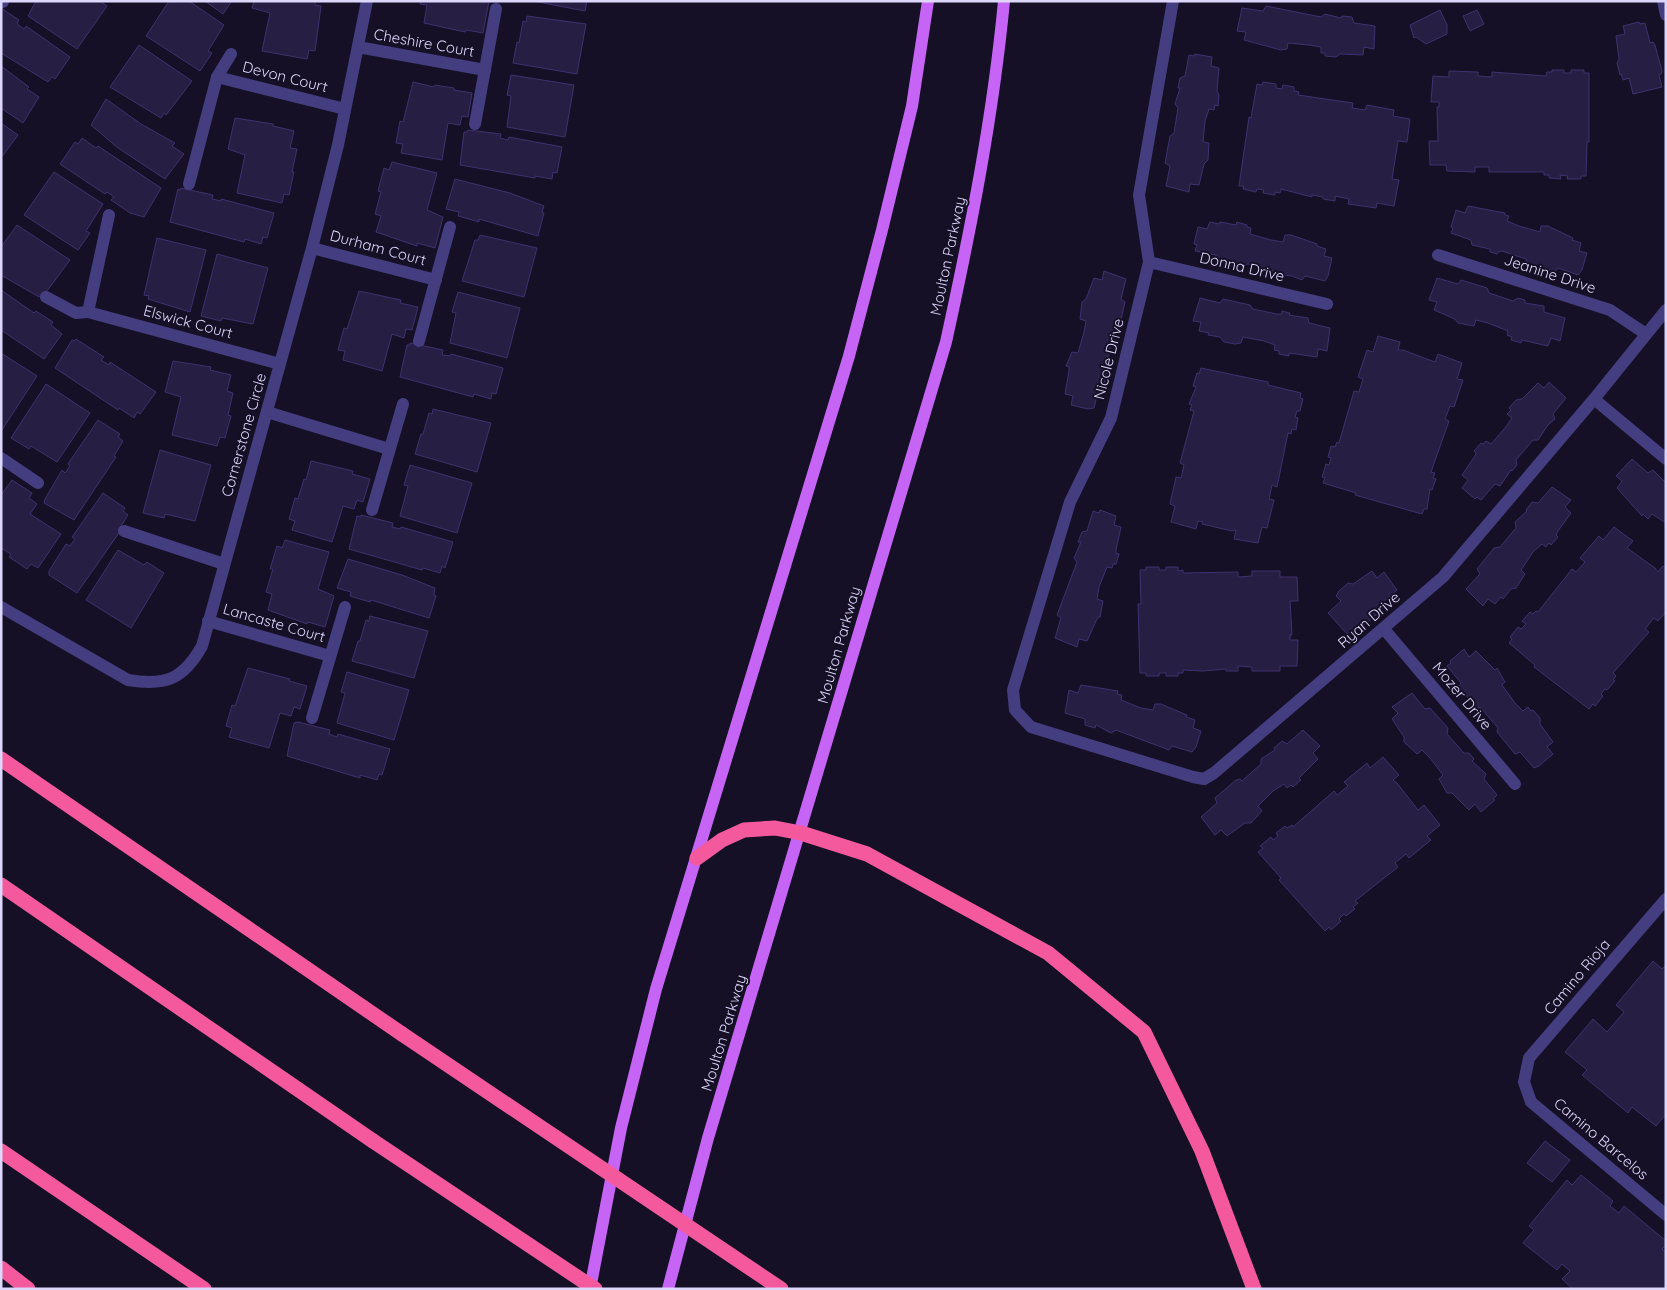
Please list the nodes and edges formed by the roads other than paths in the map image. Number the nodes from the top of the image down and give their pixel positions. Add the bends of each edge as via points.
1 (367, 1) edge
2 (928, 1) edge
3 (1004, 1) edge
4 (1173, 1) edge
5 (1663, 1) edge
6 (496, 9) dead end
7 (1666, 15) edge
8 (358, 47) junction
9 (231, 54) dead end
10 (485, 70) junction
11 (217, 77) junction
12 (345, 109) junction
13 (475, 124) dead end
14 (188, 184) dead end
15 (109, 215) dead end
16 (450, 227) dead end
17 (312, 248) junction
18 (1438, 255) dead end
19 (1149, 262) junction
20 (436, 280) junction
21 (46, 296) dead end
22 (1327, 304) dead end
23 (1666, 310) edge
24 (88, 312) junction
25 (1646, 334) junction
26 (419, 341) dead end
27 (280, 364) junction
28 (1594, 399) junction
29 (403, 404) dead end
30 (267, 412) junction
31 (389, 449) junction
32 (1, 458) edge
33 (1666, 459) edge
34 (38, 483) dead end
35 (372, 510) dead end
36 (124, 531) dead end
37 (224, 564) junction
38 (1, 607) edge
39 (345, 607) dead end
40 (208, 621) junction
41 (1384, 629) junction
42 (330, 656) junction
43 (1016, 710) joint
44 (312, 718) dead end
45 (1, 759) edge
46 (1515, 784) dead end
47 (801, 832) junction
48 (696, 858) junction
49 (1, 885) edge
50 (1666, 899) edge
51 (1524, 1082) joint
52 (1, 1151) edge
53 (1666, 1215) edge
54 (1, 1268) edge
55 (28, 1289) edge
56 (204, 1289) edge
57 (590, 1289) edge
58 (595, 1289) edge
59 (668, 1289) edge
60 (782, 1289) edge
61 (1254, 1289) edge

1 - 8 street, Cornerstone Circle
2 - 48 main road via 912,106 851,347
3 - 47 main road, Moulton Parkway via 997,80 974,217 946,342
4 - 19 street, Nicole Drive via 1139,195
5 - 7 street
6 - 10 street
8 - 10 street, Cheshire Court
8 - 12 street, Cornerstone Circle
9 - 11 street
10 - 13 street
11 - 12 street, Devon Court
11 - 14 street
12 - 17 street, Cornerstone Circle
15 - 24 street
16 - 20 street
17 - 20 street, Durham Court
17 - 27 street, Cornerstone Circle
18 - 25 street, Jeanine Drive via 1610,310
19 - 22 street, Donna Drive
19 - 43 street, Nicole Drive via 1111,418 1070,502 1013,690
20 - 26 street
21 - 24 street, Elswick Court via 76,313
23 - 25 street, Ryan Drive
24 - 27 street, Elswick Court
25 - 28 street, Ryan Drive
27 - 30 street, Cornerstone Circle
28 - 33 street
28 - 41 street, Ryan Drive via 1443,577
29 - 31 street
30 - 31 street
30 - 37 street, Cornerstone Circle
31 - 35 street
32 - 34 street
36 - 37 street
37 - 40 street, Cornerstone Circle
38 - 40 street, Cornerstone Circle via 128,680 150,683 170,679 192,665 202,646
39 - 42 street
40 - 42 street, Lancaste Court
41 - 43 street, Ryan Drive via 1204,779 1031,727
41 - 46 street, Mozer Drive
42 - 44 street
45 - 60 highway, bridge
47 - 48 highway via 775,828 744,830
47 - 59 main road, Moulton Parkway via 708,1138
47 - 61 highway via 867,854 1048,953 1144,1032 1202,1151
48 - 57 main road via 656,990 623,1119
49 - 58 highway, bridge
50 - 51 street, Camino Rioja via 1529,1058
51 - 53 street, Camino Barcelos via 1531,1102
52 - 56 highway
54 - 55 highway

